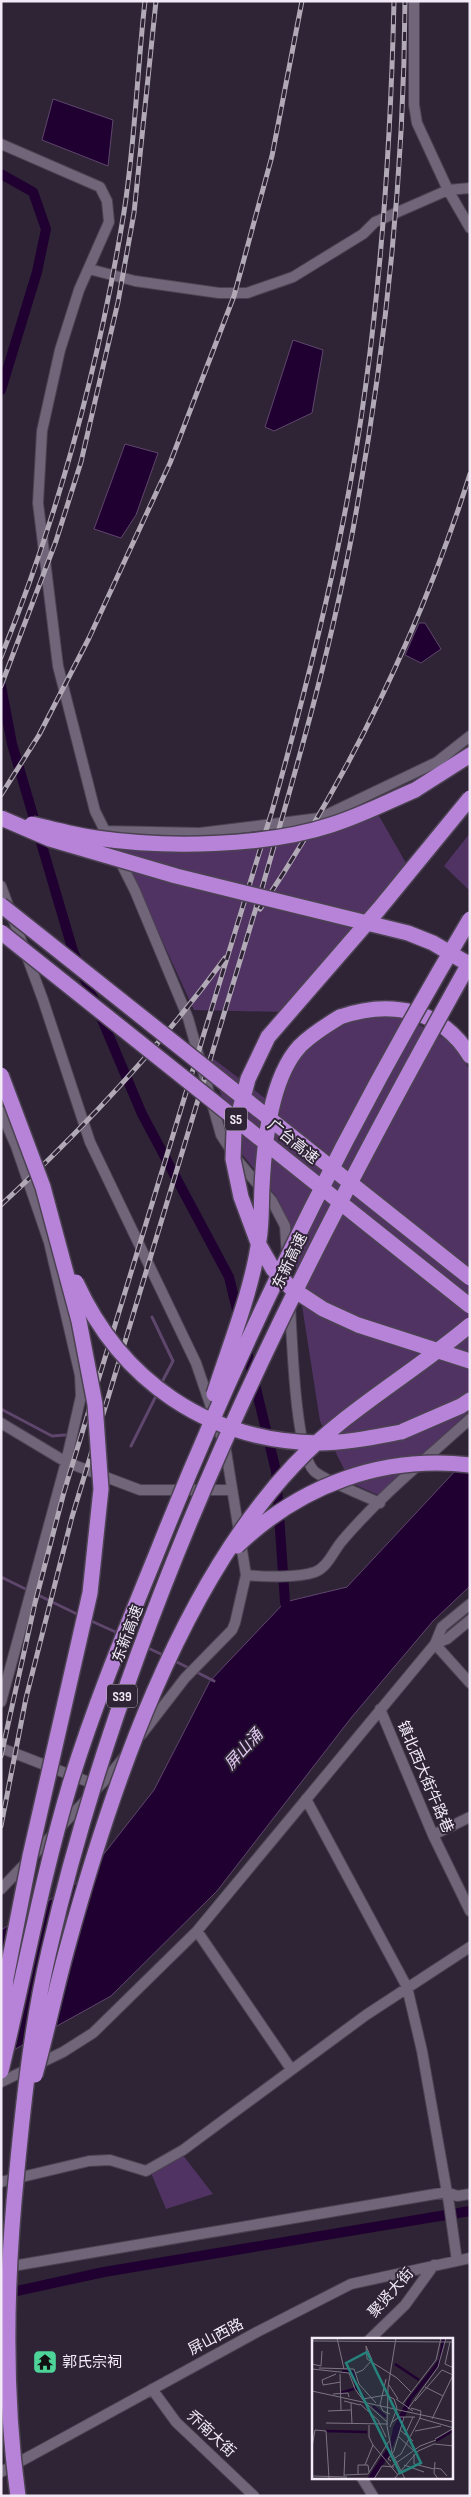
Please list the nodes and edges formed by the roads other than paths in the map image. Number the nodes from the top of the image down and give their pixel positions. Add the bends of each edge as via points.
1 (414, 1) edge
2 (1, 144) edge
3 (470, 188) edge
4 (448, 190) junction
5 (470, 228) edge
6 (89, 269) junction
7 (470, 736) edge
8 (470, 755) edge
9 (470, 798) edge
10 (1, 816) edge
11 (105, 831) junction
12 (1, 886) edge
13 (1, 905) edge
14 (470, 920) edge
15 (1, 932) edge
16 (470, 964) edge
17 (470, 1056) edge
18 (1, 1075) edge
19 (211, 1099) junction
20 (1, 1112) edge
21 (58, 1244) junction
22 (470, 1278) edge
23 (470, 1306) edge
24 (470, 1326) edge
25 (470, 1360) edge
26 (470, 1400) edge
27 (470, 1419) edge
28 (1, 1423) edge
29 (195, 1457) junction
30 (66, 1462) junction
31 (470, 1465) edge
32 (232, 1490) junction
33 (380, 1503) junction
34 (218, 1567) junction
35 (246, 1575) junction
36 (470, 1604) edge
37 (470, 1620) edge
38 (434, 1644) junction
39 (470, 1683) edge
40 (1, 1702) edge
41 (380, 1709) junction
42 (1, 1748) edge
43 (100, 1786) junction
44 (306, 1799) junction
45 (470, 1817) edge
46 (433, 1835) junction
47 (1, 1889) edge
48 (470, 1911) edge
49 (197, 1931) junction
50 (470, 1947) edge
51 (407, 1987) junction
52 (1, 2034) edge
53 (291, 2069) junction
54 (1, 2071) edge
55 (1, 2082) edge
56 (21, 2125) junction
57 (1, 2182) edge
58 (447, 2192) junction
59 (470, 2194) edge
60 (470, 2258) edge
61 (457, 2261) junction
62 (434, 2265) junction
63 (1, 2268) edge
64 (372, 2338) edge
65 (152, 2389) junction
66 (1, 2472) edge
67 (363, 2480) edge
68 (18, 2496) edge
69 (254, 2496) edge
70 (373, 2496) edge

1 - 4 street via 414,104 418,123
2 - 6 street via 100,187 107,201 109,222
3 - 4 street
4 - 5 street
4 - 6 street via 374,222 363,234 292,277 247,293 219,293 135,281
6 - 11 street via 60,350 42,431 38,503 58,666 95,811
7 - 11 street via 437,762 320,818 200,833
8 - 10 highway, bridge via 415,790 361,814 306,832 269,838 137,842 95,838
9 - 25 highway, bridge via 379,910 268,1036 254,1062 246,1087 234,1132 232,1159 243,1204 258,1243 273,1270 291,1288 323,1309 358,1325
10 - 16 highway, bridge via 50,839 139,866 408,933
11 - 19 street via 135,891 188,1018
12 - 32 street via 90,1142 196,1363 226,1452
13 - 22 highway, 广台高速 / S5, bridge
14 - 29 highway, 东新高速 / S39, bridge via 309,1214
15 - 19 highway, 广台高速 / S5, bridge
16 - 56 highway, 东新高速 / S39, bridge via 364,1153 281,1318 194,1511 156,1609 101,1759 70,1866 48,1954
17 - 29 highway, bridge via 452,1034 424,1014 380,1008 340,1017 314,1032 294,1054 281,1081 269,1123 260,1239 254,1266
18 - 21 highway, bridge via 43,1187
19 - 23 highway, 广台高速 / S5, bridge
19 - 33 street via 221,1135 272,1201 285,1226 295,1376 304,1450 314,1471
20 - 30 street via 49,1242 80,1375 81,1396
21 - 26 highway, bridge via 90,1313 114,1347 146,1380 179,1404 243,1433 276,1440 320,1443 360,1439 401,1432
21 - 52 highway, bridge via 79,1321 95,1404 101,1489 90,1593 30,1856 6,1978
24 - 34 highway, bridge via 352,1412 310,1449 257,1506
27 - 33 street
28 - 30 street
29 - 54 highway, 东新高速 / S39, bridge via 107,1677 70,1784
30 - 32 street via 140,1490
30 - 40 street
31 - 34 highway, bridge via 417,1463 345,1477 271,1516
32 - 35 street
33 - 35 street via 315,1572 264,1577
34 - 56 highway, bridge via 170,1660 116,1789 67,1947
35 - 43 street via 232,1630 185,1678
36 - 38 street via 442,1627
37 - 38 street via 447,1639
38 - 39 street
38 - 41 street
41 - 44 street
41 - 46 street, 镇北西大街牛路巷
42 - 43 street
43 - 47 street
44 - 49 street
44 - 51 street
45 - 46 street
46 - 48 street, 镇北西大街牛路巷
49 - 53 street
49 - 55 street via 93,2032 63,2052
50 - 51 street
51 - 53 street
51 - 58 street
53 - 57 street via 183,2150 146,2171 110,2160 88,2160
56 - 68 highway, 东新高速 / S39, bridge via 10,2229 7,2312
58 - 59 street via 457,2196
58 - 61 street
58 - 63 street
60 - 61 street, 屏山西路
61 - 62 street, 屏山西路
62 - 64 street, 聚贤大街 via 405,2305
62 - 65 street, 屏山西路 via 351,2284
65 - 66 street, 屏山西路
65 - 69 street, 乔南大街 via 176,2422
67 - 70 street

